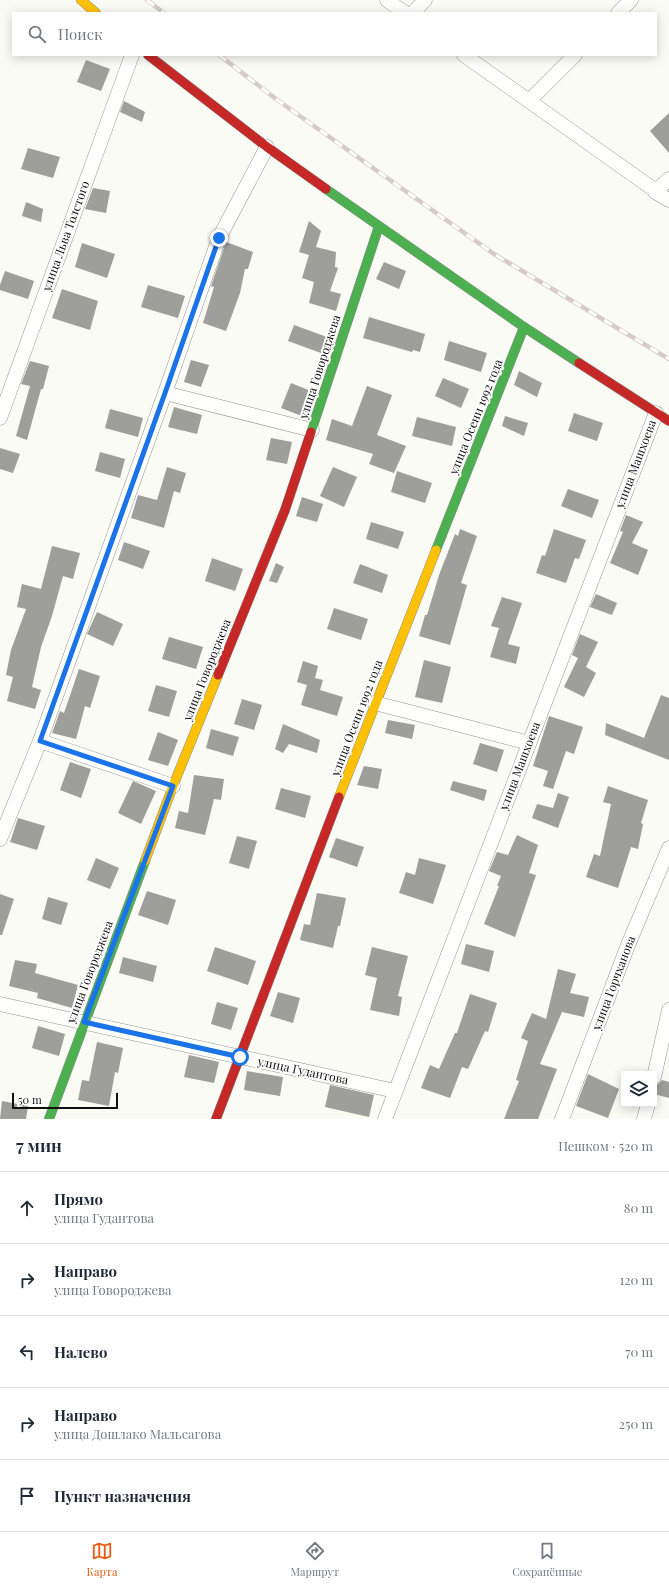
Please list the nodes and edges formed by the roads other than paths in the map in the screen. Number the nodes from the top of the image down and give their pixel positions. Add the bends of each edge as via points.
1 (81, 0) edge
2 (387, 0) edge
3 (425, 0) edge
4 (631, 0) edge
5 (95, 12) edge
6 (404, 12) edge
7 (414, 12) edge
8 (619, 12) edge
9 (132, 56) edge
10 (149, 56) edge
11 (465, 56) edge
12 (574, 56) edge
13 (529, 101) junction
14 (267, 146) junction
15 (669, 179) edge
16 (656, 191) junction
17 (669, 200) edge
18 (379, 226) junction
19 (524, 327) junction
20 (165, 393) junction
21 (656, 413) junction
22 (0, 418) edge
23 (669, 421) edge
24 (312, 430) junction
25 (376, 703) junction
26 (40, 741) junction
27 (529, 743) junction
28 (173, 786) junction
29 (0, 839) edge
30 (669, 848) edge
31 (0, 1004) edge
32 (669, 1010) edge
33 (84, 1022) junction
34 (240, 1057) junction
35 (655, 1071) edge
36 (395, 1091) junction
37 (647, 1107) edge
38 (49, 1119) edge
39 (216, 1119) edge
40 (385, 1119) edge
41 (562, 1119) edge
42 (644, 1119) edge

1 - 5 street
2 - 6 street
3 - 7 street
4 - 8 street
9 - 22 street, улица Льва Толстого
10 - 14 street
11 - 13 street
12 - 13 street
13 - 16 street
14 - 18 street
14 - 20 street via 219,238
15 - 16 street
16 - 17 street
18 - 19 street
18 - 24 street, улица Говороджева
19 - 21 street
19 - 25 street, улица Осени 1992 года
20 - 24 street
20 - 26 street
21 - 23 street
21 - 27 street, улица Машхоева
24 - 28 street, улица Говороджева via 285,510
25 - 27 street
25 - 34 street, улица Осени 1992 года
26 - 28 street
26 - 29 street
27 - 36 street, улица Машхоева
28 - 33 street, улица Говороджева
30 - 41 street, улица Горчханова via 628,945
31 - 33 street, улица Гудантова
32 - 35 street
33 - 34 street, улица Гудантова
33 - 38 street, улица Говороджева
34 - 36 street, улица Гудантова
34 - 39 street, улица Осени 1992 года
36 - 40 street, улица Машхоева
37 - 42 street

